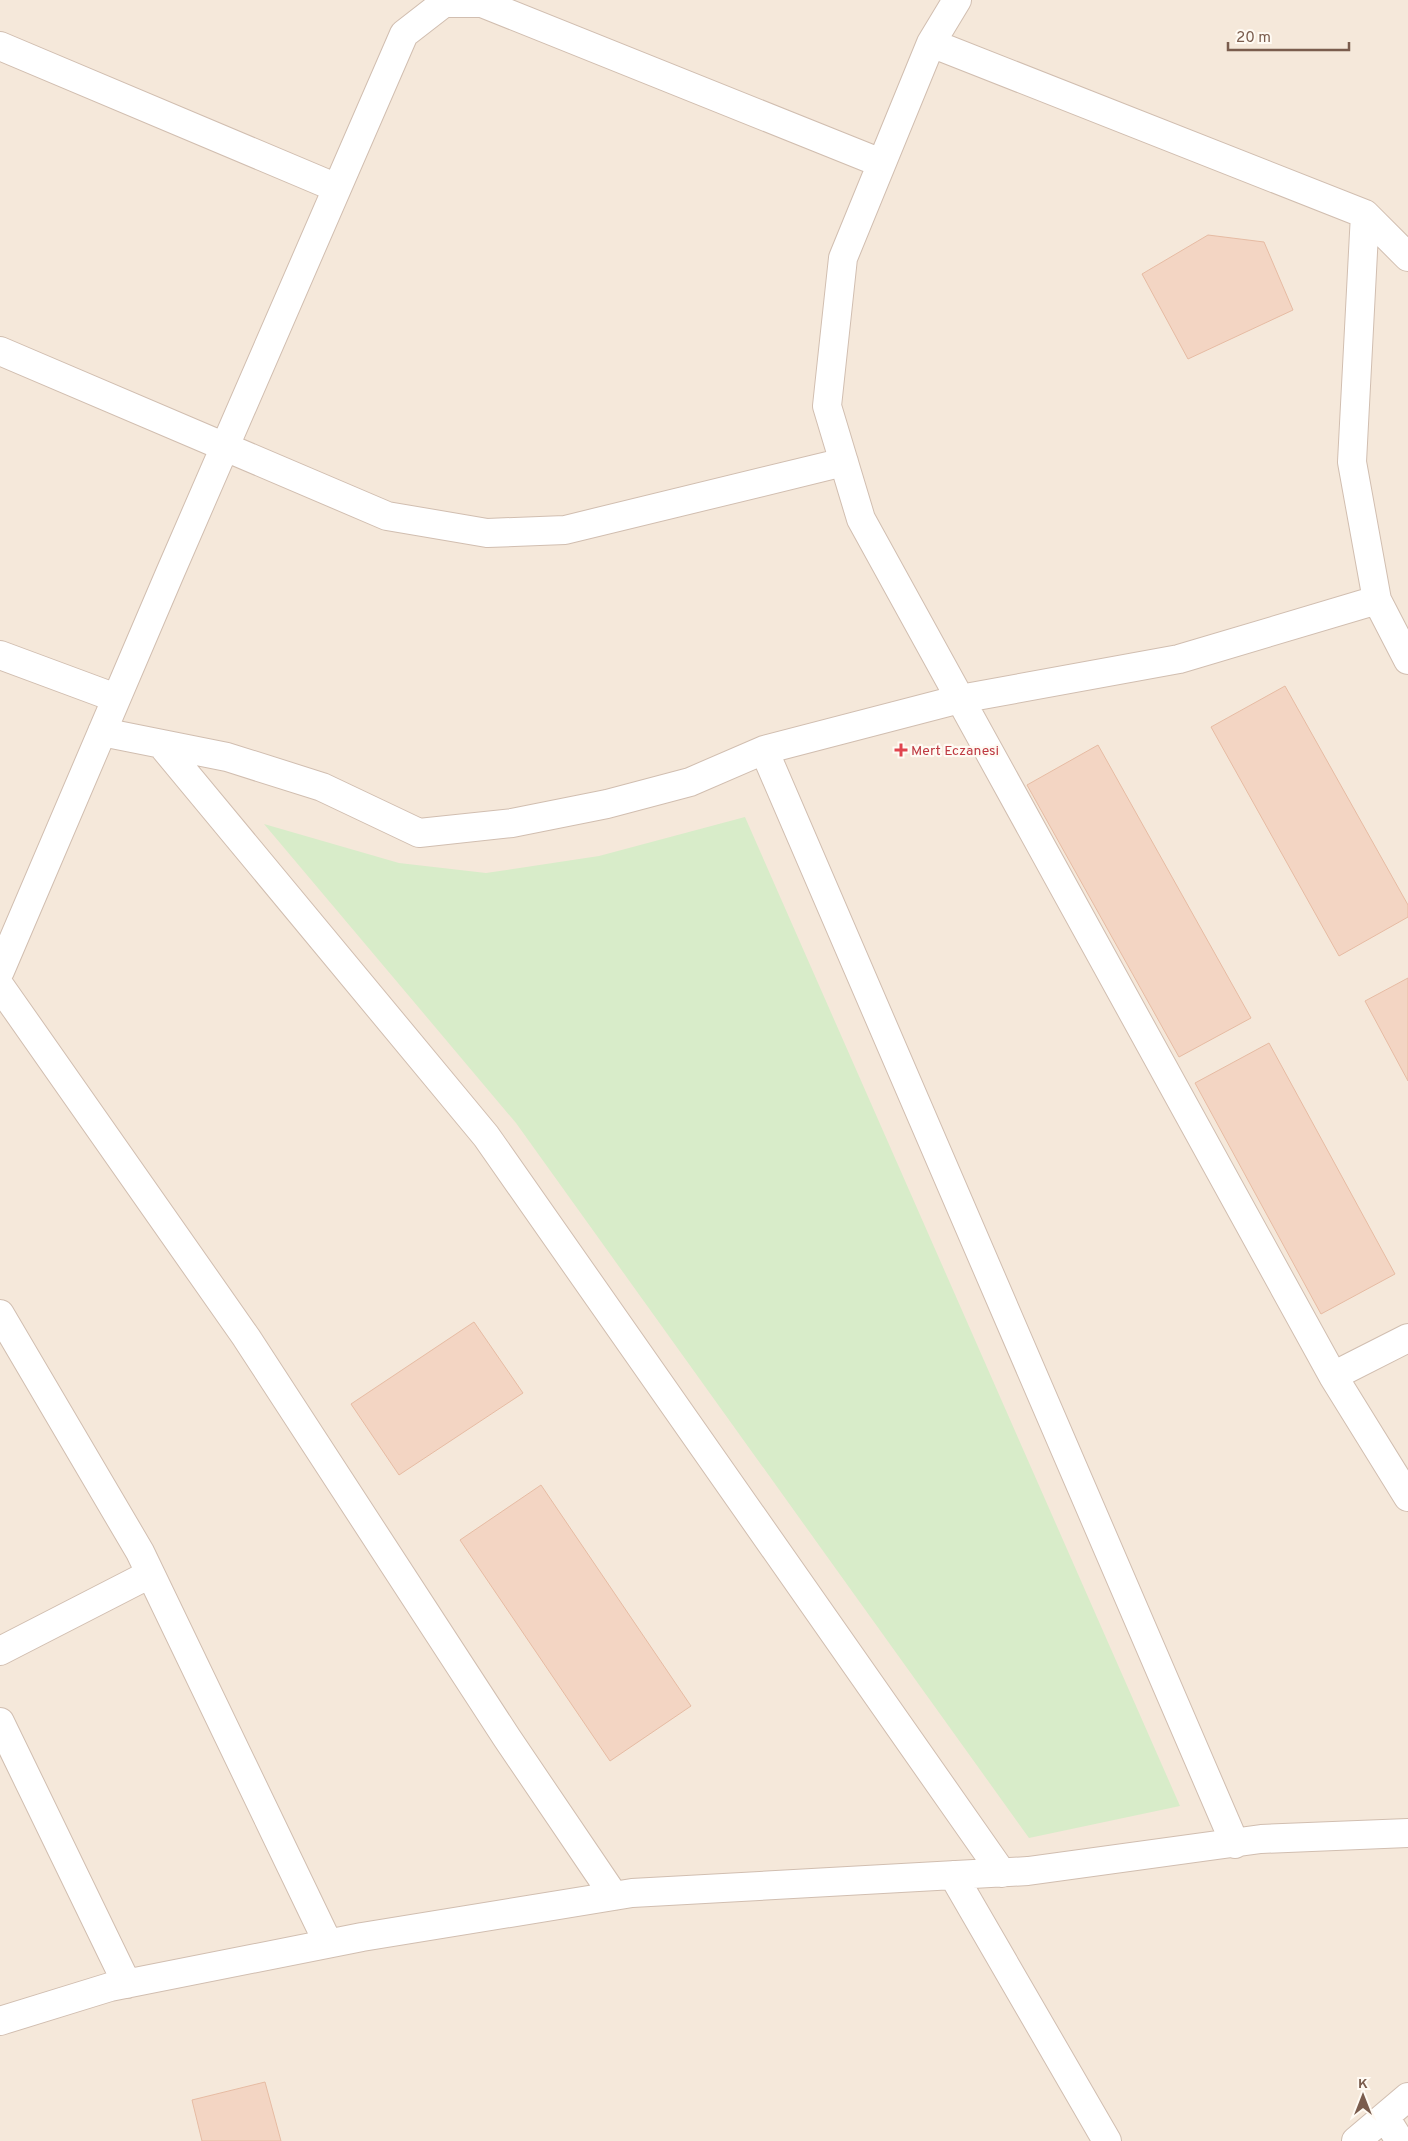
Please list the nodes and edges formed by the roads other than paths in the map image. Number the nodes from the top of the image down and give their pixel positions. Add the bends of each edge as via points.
1 (957, 0) edge
2 (930, 42) junction
3 (0, 46) edge
4 (881, 162) junction
5 (337, 188) junction
6 (1365, 214) junction
7 (1408, 257) edge
8 (0, 351) edge
9 (224, 448) junction
10 (844, 462) junction
11 (1377, 600) junction
12 (0, 655) edge
13 (1408, 660) edge
14 (116, 698) junction
15 (960, 699) junction
16 (102, 732) junction
17 (161, 744) junction
18 (764, 750) junction
19 (0, 971) edge
20 (0, 986) edge
21 (0, 1314) edge
22 (1408, 1338) edge
23 (1333, 1376) junction
24 (1408, 1497) edge
25 (150, 1574) junction
26 (0, 1651) edge
27 (0, 1722) edge
28 (1408, 1833) edge
29 (1235, 1844) junction
30 (1002, 1872) junction
31 (953, 1875) junction
32 (614, 1896) junction
33 (328, 1943) junction
34 (127, 1984) junction
35 (0, 2021) edge
36 (1408, 2097) edge
37 (1385, 2117) junction
38 (1107, 2141) edge
39 (1356, 2141) edge
40 (1400, 2141) edge

1 - 2 street
2 - 4 street
2 - 6 street
3 - 5 street
4 - 5 street via 482,3 444,3 404,34
4 - 10 street via 843,258 827,406
5 - 9 street
6 - 7 street
6 - 11 street via 1352,462
8 - 9 street
9 - 10 street via 387,516 487,533 566,530
9 - 14 street
10 - 15 street via 862,519
11 - 13 street
11 - 15 street via 1180,659
12 - 14 street
14 - 16 street
15 - 18 street
15 - 23 street
16 - 17 street
16 - 19 street
17 - 18 street via 227,757 322,787 419,833 512,823 607,804 690,782
17 - 30 street via 486,1136
18 - 29 street
20 - 32 street via 246,1337
21 - 25 street
22 - 23 street
23 - 24 street
25 - 26 street
25 - 33 street
27 - 34 street
28 - 29 street
29 - 30 street
30 - 31 street
31 - 32 street
31 - 38 street
32 - 33 street
33 - 34 street
34 - 35 street
36 - 37 street
37 - 39 street
37 - 40 street

